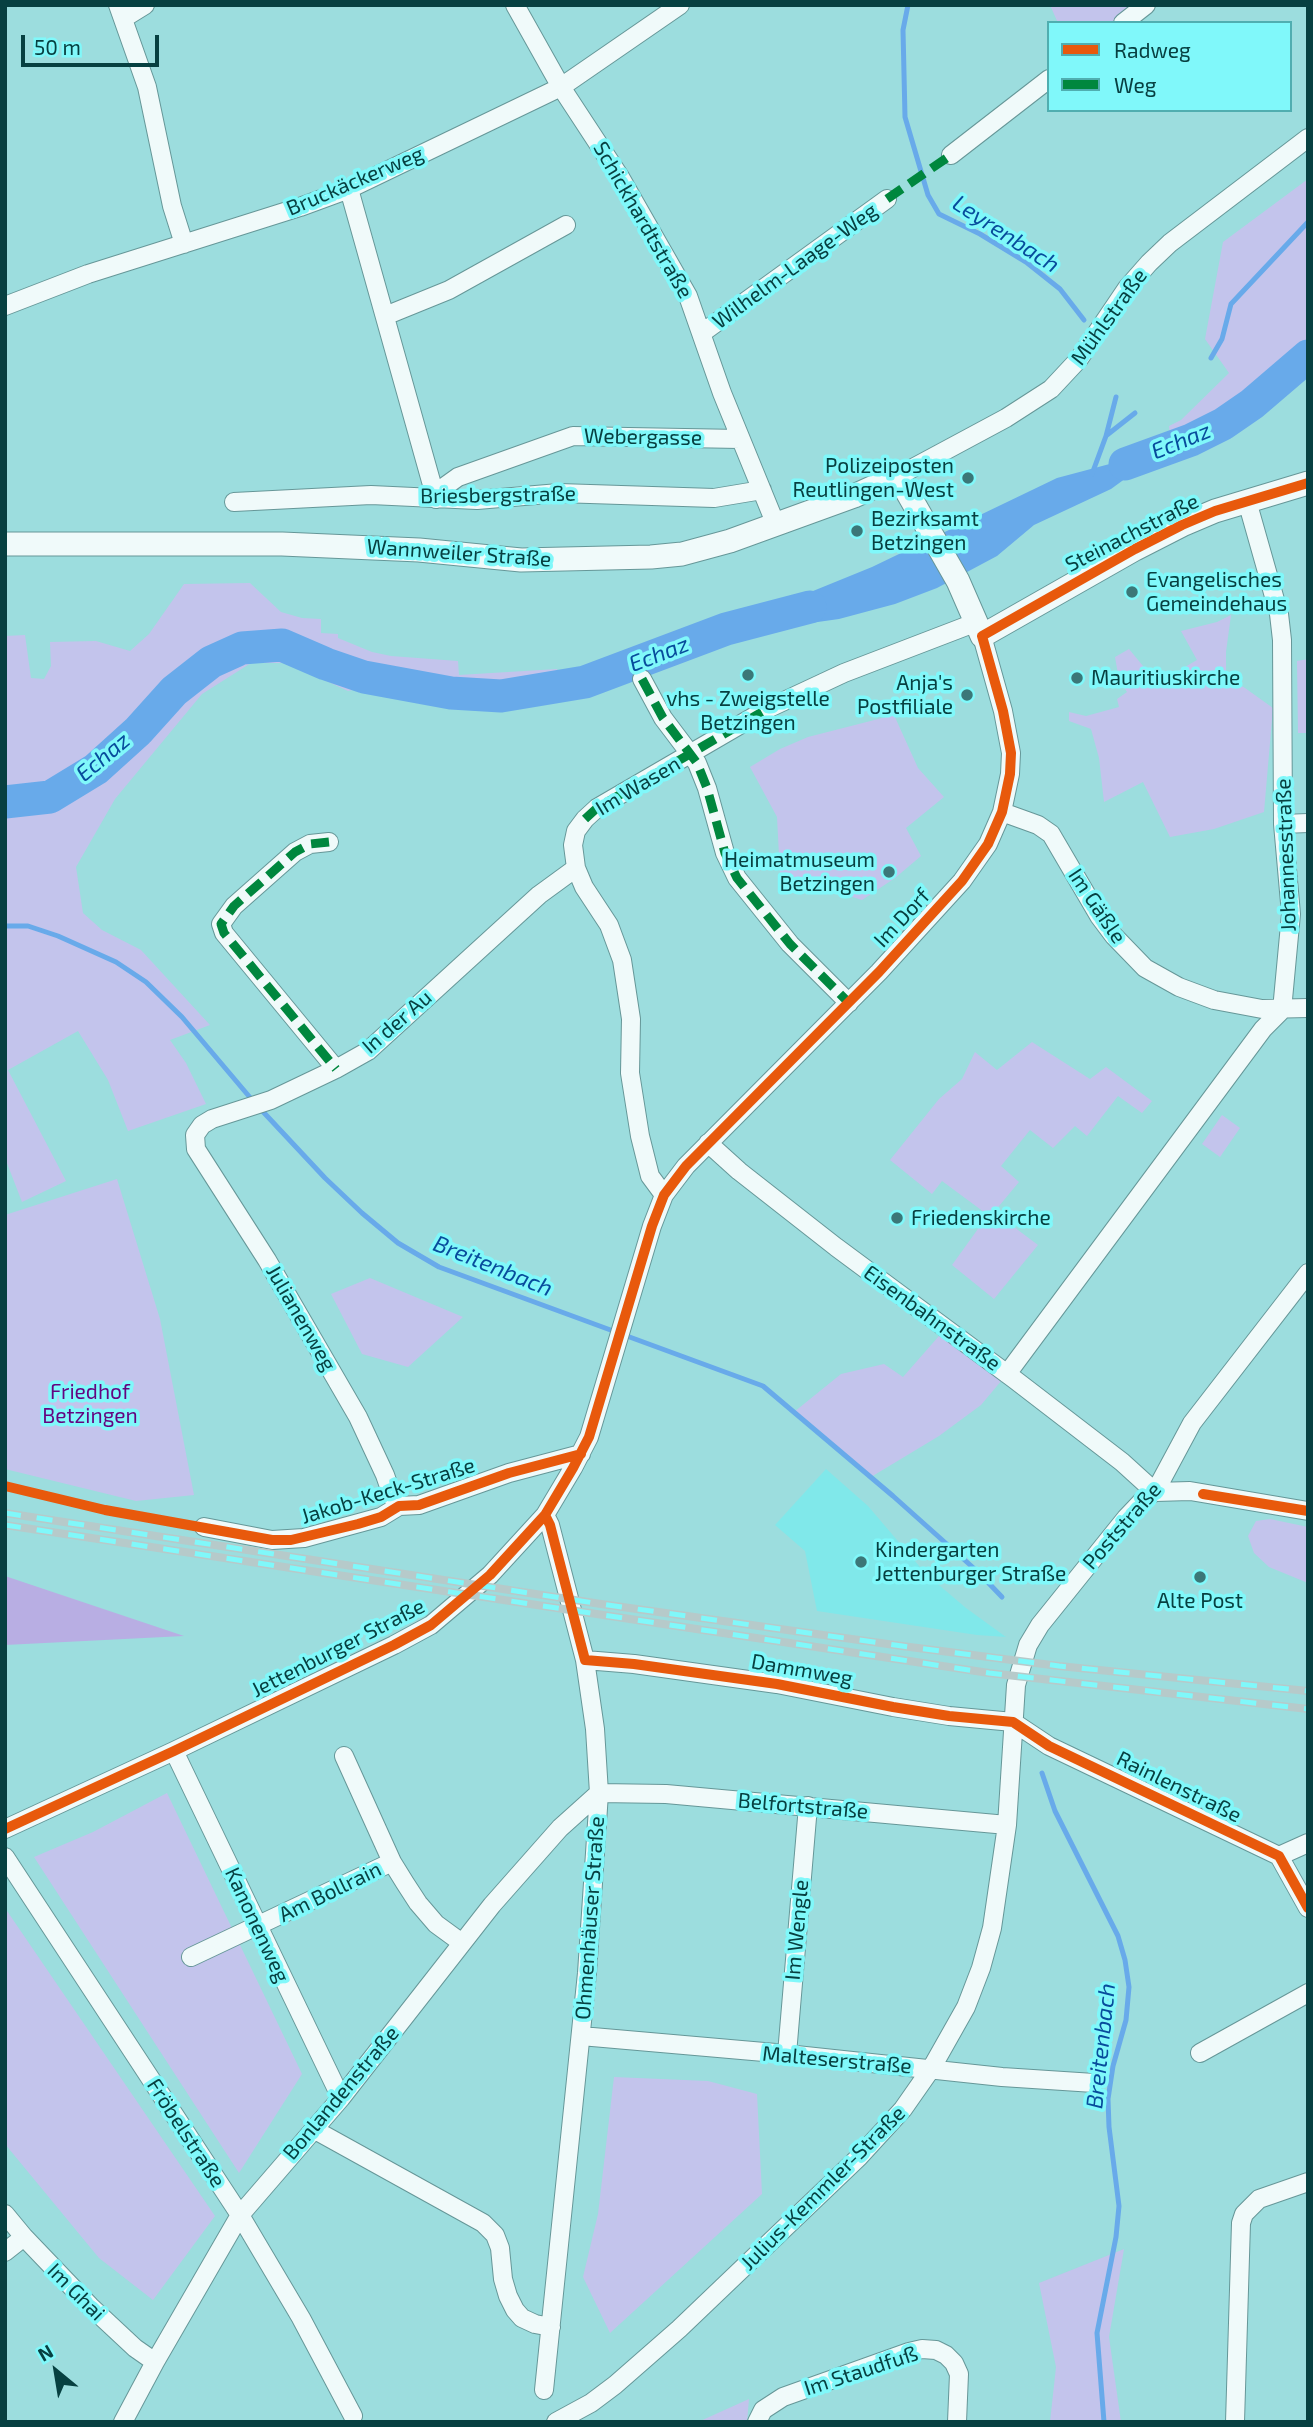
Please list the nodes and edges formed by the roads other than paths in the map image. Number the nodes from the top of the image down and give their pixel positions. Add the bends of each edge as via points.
1 (145, 5) edge
2 (515, 5) edge
3 (680, 5) edge
4 (1146, 5) edge
5 (121, 12) edge
6 (1126, 21) edge
7 (1047, 81) edge
8 (561, 87) junction
9 (1308, 138) edge
10 (951, 155) dead end
11 (349, 188) junction
12 (887, 199) dead end
13 (566, 225) dead end
14 (184, 244) junction
15 (5, 306) edge
16 (385, 316) junction
17 (702, 332) junction
18 (740, 439) junction
19 (898, 476) junction
20 (1308, 482) edge
21 (762, 490) junction
22 (436, 499) junction
23 (1247, 501) junction
24 (234, 502) dead end
25 (776, 525) junction
26 (5, 544) edge
27 (980, 629) junction
28 (642, 679) dead end
29 (691, 754) junction
30 (1002, 812) junction
31 (1308, 823) edge
32 (1283, 824) junction
33 (328, 842) dead end
34 (576, 868) junction
35 (849, 1003) junction
36 (1308, 1007) edge
37 (1282, 1010) junction
38 (336, 1069) junction
39 (195, 1136) joint
40 (708, 1143) junction
41 (686, 1166) joint
42 (664, 1195) junction
43 (1308, 1273) edge
44 (1007, 1374) junction
45 (581, 1454) junction
46 (1155, 1492) junction
47 (400, 1506) junction
48 (1308, 1511) edge
49 (545, 1515) junction
50 (204, 1527) dead end
51 (585, 1660) junction
52 (1013, 1721) junction
53 (174, 1751) junction
54 (344, 1756) dead end
55 (599, 1793) junction
56 (808, 1807) junction
57 (1007, 1825) junction
58 (5, 1829) edge
59 (1308, 1843) edge
60 (1279, 1856) junction
61 (5, 1857) edge
62 (392, 1862) junction
63 (1308, 1908) edge
64 (258, 1927) junction
65 (462, 1943) junction
66 (191, 1957) dead end
67 (1308, 1993) edge
68 (581, 2036) junction
69 (1200, 2053) dead end
70 (787, 2054) junction
71 (931, 2068) junction
72 (1094, 2083) dead end
73 (341, 2098) junction
74 (315, 2130) junction
75 (1308, 2182) edge
76 (5, 2214) edge
77 (240, 2215) junction
78 (24, 2237) junction
79 (5, 2252) edge
80 (551, 2327) junction
81 (155, 2362) junction
82 (544, 2390) dead end
83 (353, 2416) dead end
84 (123, 2422) edge
85 (556, 2422) edge
86 (757, 2422) edge
87 (957, 2422) edge
88 (1235, 2422) edge

1 - 5 street
2 - 8 street, Schickhardtstraße
3 - 8 street, Bruckäckerweg
4 - 6 street
5 - 14 street via 147,87
7 - 10 street
8 - 11 street, Bruckäckerweg
8 - 17 street, Schickhardtstraße via 678,277
9 - 19 street, Mühlstraße via 1149,263 1079,359 1051,389
11 - 14 street, Bruckäckerweg
11 - 16 street
12 - 17 street, Wilhelm-Laage-Weg
13 - 16 street via 449,290
14 - 15 street, Bruckäckerweg
16 - 22 street
17 - 18 street, Schickhardtstraße
18 - 21 street, Schickhardtstraße
18 - 22 street, Webergasse via 573,436 458,477
19 - 25 main road, Wannweiler Straße
19 - 27 main road, Im Dorf
20 - 23 main road, Steinachstraße
21 - 22 street, Briesbergstraße via 705,499 559,493
21 - 25 street, Schickhardtstraße
22 - 24 street, Briesbergstraße via 356,495
23 - 27 main road, Steinachstraße via 1199,518
23 - 32 street, Johannesstraße via 1279,614
25 - 26 main road, Wannweiler Straße via 697,551 636,558 521,560 291,544
27 - 29 street, Im Wasen via 931,640 796,694
27 - 30 street, Im Dorf via 1011,753
28 - 29 street via 663,718
29 - 34 street, Im Wasen via 585,818 573,845
29 - 35 street via 737,878 790,943
30 - 35 street, Im Dorf via 988,844 962,881
30 - 37 street, Im Gäßle via 1051,834 1099,916 1145,968 1214,1000
31 - 32 street
32 - 37 street, Johannesstraße via 1291,914
33 - 38 street via 295,852 234,906 221,924
34 - 38 street, In der Au via 539,895 368,1051
34 - 42 street, Im Wasen via 609,925 622,960 631,1019 630,1073 640,1136 650,1177
35 - 40 street, Im Dorf
36 - 37 street, Im Gäßle
37 - 44 street
38 - 39 street, In der Au via 271,1100 202,1125
39 - 47 street, Julianenweg via 197,1149 358,1417
40 - 41 street, Im Dorf
40 - 44 street, Eisenbahnstraße via 825,1239
41 - 42 street, Jettenburger Straße
42 - 45 street, Jettenburger Straße
43 - 46 street, Poststraße via 1199,1413
44 - 46 street, Eisenbahnstraße
45 - 47 street, Jakob-Keck-Straße via 419,1505
45 - 49 street, Jettenburger Straße
46 - 48 street via 1190,1491
46 - 52 street, Poststraße via 1126,1518 1040,1625 1020,1666
47 - 50 street, Jakob-Keck-Straße via 381,1517 291,1540
49 - 51 street, Ohmenhäuser Straße
49 - 53 street, Jettenburger Straße via 482,1583 431,1625
51 - 52 street, Dammweg
51 - 55 street, Ohmenhäuser Straße via 596,1729
52 - 57 street, Julius-Kemmler-Straße
52 - 60 street, Rainlenstraße via 1049,1746
53 - 58 street, Jettenburger Straße
53 - 64 street, Kanonenweg
54 - 62 street
55 - 56 street, Belfortstraße
55 - 65 street, Bonlandenstraße via 560,1828
55 - 68 street, Ohmenhäuser Straße
56 - 57 street, Belfortstraße
56 - 70 street, Im Wengle
57 - 71 street, Julius-Kemmler-Straße via 992,1928 981,1968
59 - 60 street
60 - 63 street
61 - 77 street, Fröbelstraße
62 - 64 street, Am Bollrain
62 - 65 street via 436,1924
64 - 66 street, Am Bollrain
64 - 73 street, Kanonenweg
65 - 73 street, Bonlandenstraße
67 - 69 street
68 - 70 street, Malteserstraße
68 - 80 street, Ohmenhäuser Straße
70 - 71 street, Malteserstraße
71 - 72 street, Malteserstraße
71 - 85 street, Julius-Kemmler-Straße via 895,2119 859,2157 679,2329 615,2385
73 - 74 street, Bonlandenstraße
74 - 77 street, Bonlandenstraße
74 - 80 street via 484,2223 500,2248 503,2279 515,2309 522,2318
75 - 88 street via 1259,2200 1244,2214
76 - 78 street, Im Ghai
77 - 81 street, Bonlandenstraße
77 - 83 street, Fröbelstraße via 302,2318
78 - 79 street
78 - 81 street, Im Ghai via 113,2329
80 - 82 street, Ohmenhäuser Straße
81 - 84 street, Bonlandenstraße
86 - 87 street, Im Staudfuß via 763,2410 783,2397 922,2349 936,2350 954,2363 959,2374

